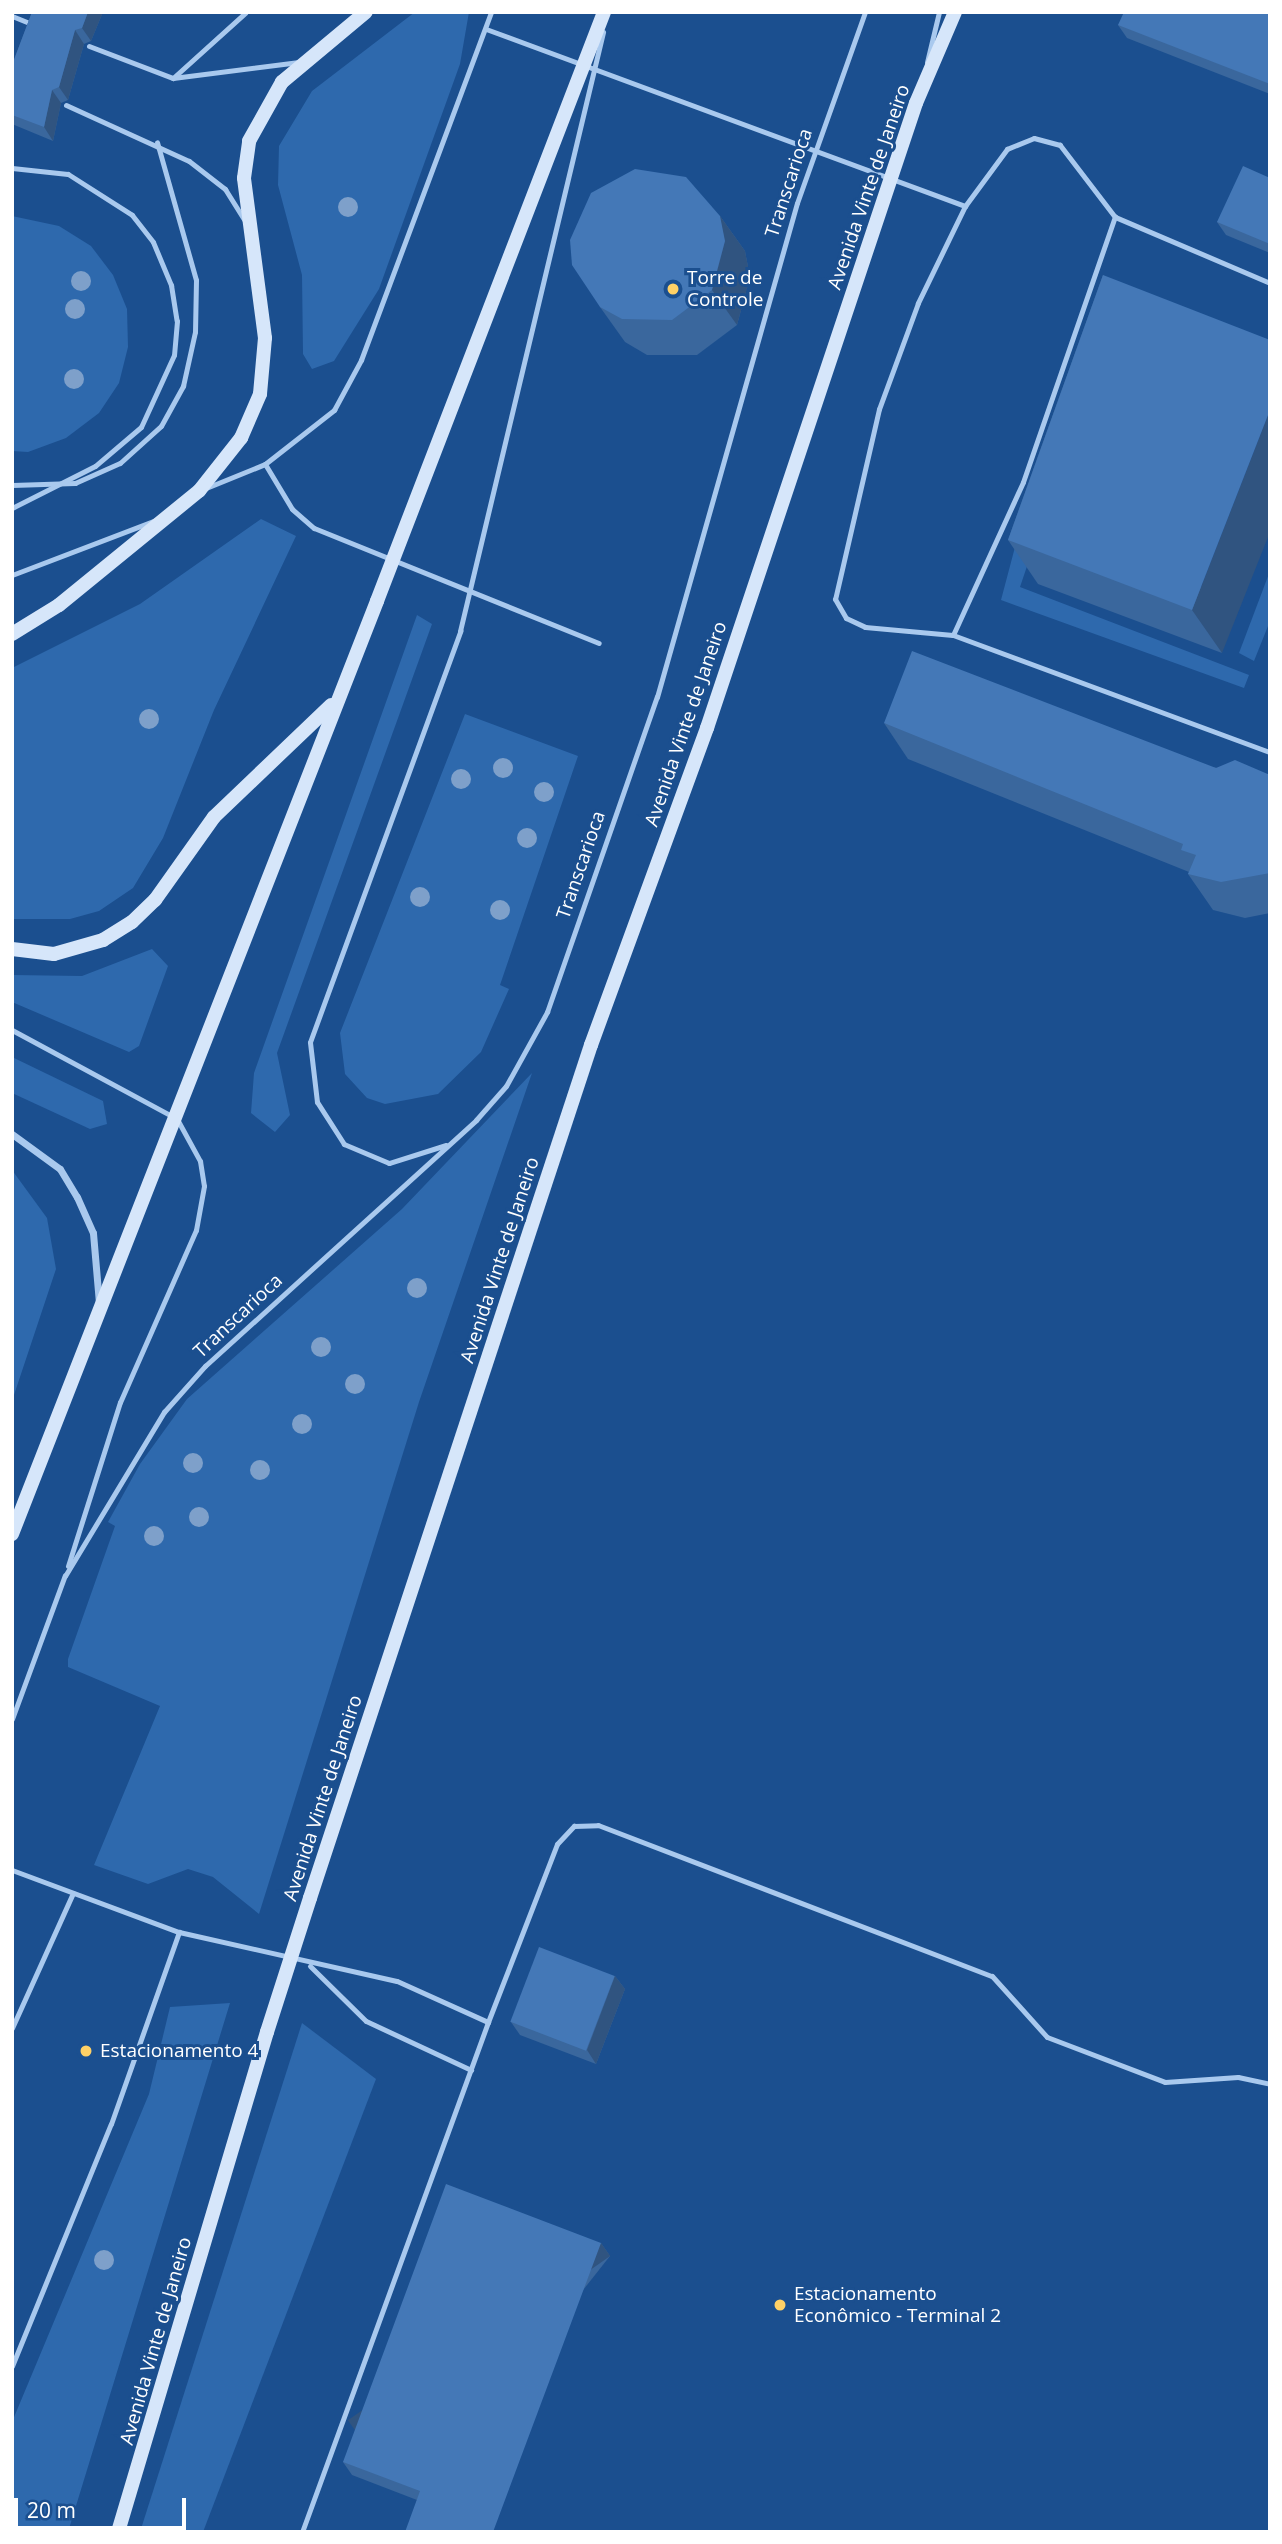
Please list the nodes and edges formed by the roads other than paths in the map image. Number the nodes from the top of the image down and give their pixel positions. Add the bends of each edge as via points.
1 (246, 12) edge
2 (366, 12) edge
3 (491, 12) edge
4 (606, 12) edge
5 (865, 12) edge
6 (939, 12) edge
7 (955, 12) edge
8 (12, 16) edge
9 (40, 27) edge
10 (486, 29) junction
11 (89, 46) dead end
12 (306, 60) junction
13 (173, 78) junction
14 (916, 103) junction
15 (66, 105) dead end
16 (157, 142) junction
17 (12, 168) edge
18 (965, 206) junction
19 (1115, 216) junction
20 (248, 224) junction
21 (1270, 283) edge
22 (265, 464) junction
23 (12, 485) edge
24 (199, 491) junction
25 (12, 508) edge
26 (172, 514) junction
27 (12, 575) edge
28 (12, 634) edge
29 (953, 635) junction
30 (599, 643) dead end
31 (335, 701) junction
32 (1270, 752) edge
33 (12, 949) edge
34 (12, 1030) edge
35 (177, 1119) junction
36 (12, 1134) edge
37 (452, 1142) junction
38 (99, 1313) junction
39 (12, 1534) edge
40 (65, 1576) junction
41 (12, 1719) edge
42 (12, 1870) edge
43 (73, 1893) junction
44 (178, 1932) junction
45 (310, 1966) junction
46 (488, 2022) junction
47 (12, 2028) edge
48 (471, 2070) junction
49 (1270, 2084) edge
50 (12, 2366) edge
51 (118, 2532) edge
52 (302, 2532) edge

1 - 13 lane
2 - 12 street
3 - 10 lane
4 - 31 street, bridge
4 - 37 lane, bridge via 460,631 310,1042 317,1102 344,1144 389,1163 418,1159
5 - 37 lane, Transcarioca, bridge via 797,203 657,697 547,1012 506,1086
6 - 14 lane
7 - 14 street, Avenida Vinte de Janeiro
8 - 9 lane
10 - 18 lane
10 - 22 lane via 361,360 334,410
11 - 13 lane
12 - 13 lane
12 - 20 street via 282,82 249,141
14 - 51 street, Avenida Vinte de Janeiro, bridge via 707,728 591,1045 310,1898
15 - 16 lane
16 - 20 lane via 225,189
16 - 23 lane via 196,281 195,332 183,386 161,426 120,463 75,483
17 - 25 lane, bridge via 68,174 132,215 153,242 171,285 177,321 174,355 141,427 95,466
18 - 19 lane via 1007,149 1034,138 1060,145
18 - 29 lane via 918,303 879,409 835,599 846,618 865,627
19 - 21 lane
19 - 29 lane via 1023,482
20 - 24 street via 265,338 260,394 241,438
22 - 24 lane
22 - 30 lane via 292,509 314,528
24 - 26 street
26 - 27 lane
26 - 28 street via 59,606
29 - 32 lane
31 - 33 street via 214,817 155,901 132,922 103,940 54,954
31 - 35 street
34 - 35 lane
35 - 38 street
35 - 40 lane, Transcarioca via 200,1160 202,1207 120,1402
36 - 38 street via 60,1169 77,1196 93,1233
37 - 40 lane, Transcarioca via 205,1366 164,1412
38 - 39 street
40 - 41 lane, Transcarioca
42 - 43 lane
43 - 44 lane
43 - 47 lane
44 - 45 lane
44 - 50 lane via 111,2124
45 - 46 lane via 397,1981
45 - 48 lane via 366,2021
46 - 48 lane
46 - 49 lane via 557,1844 586,1823 992,1976 1031,2026 1059,2042 1165,2082 1238,2077
48 - 52 lane

